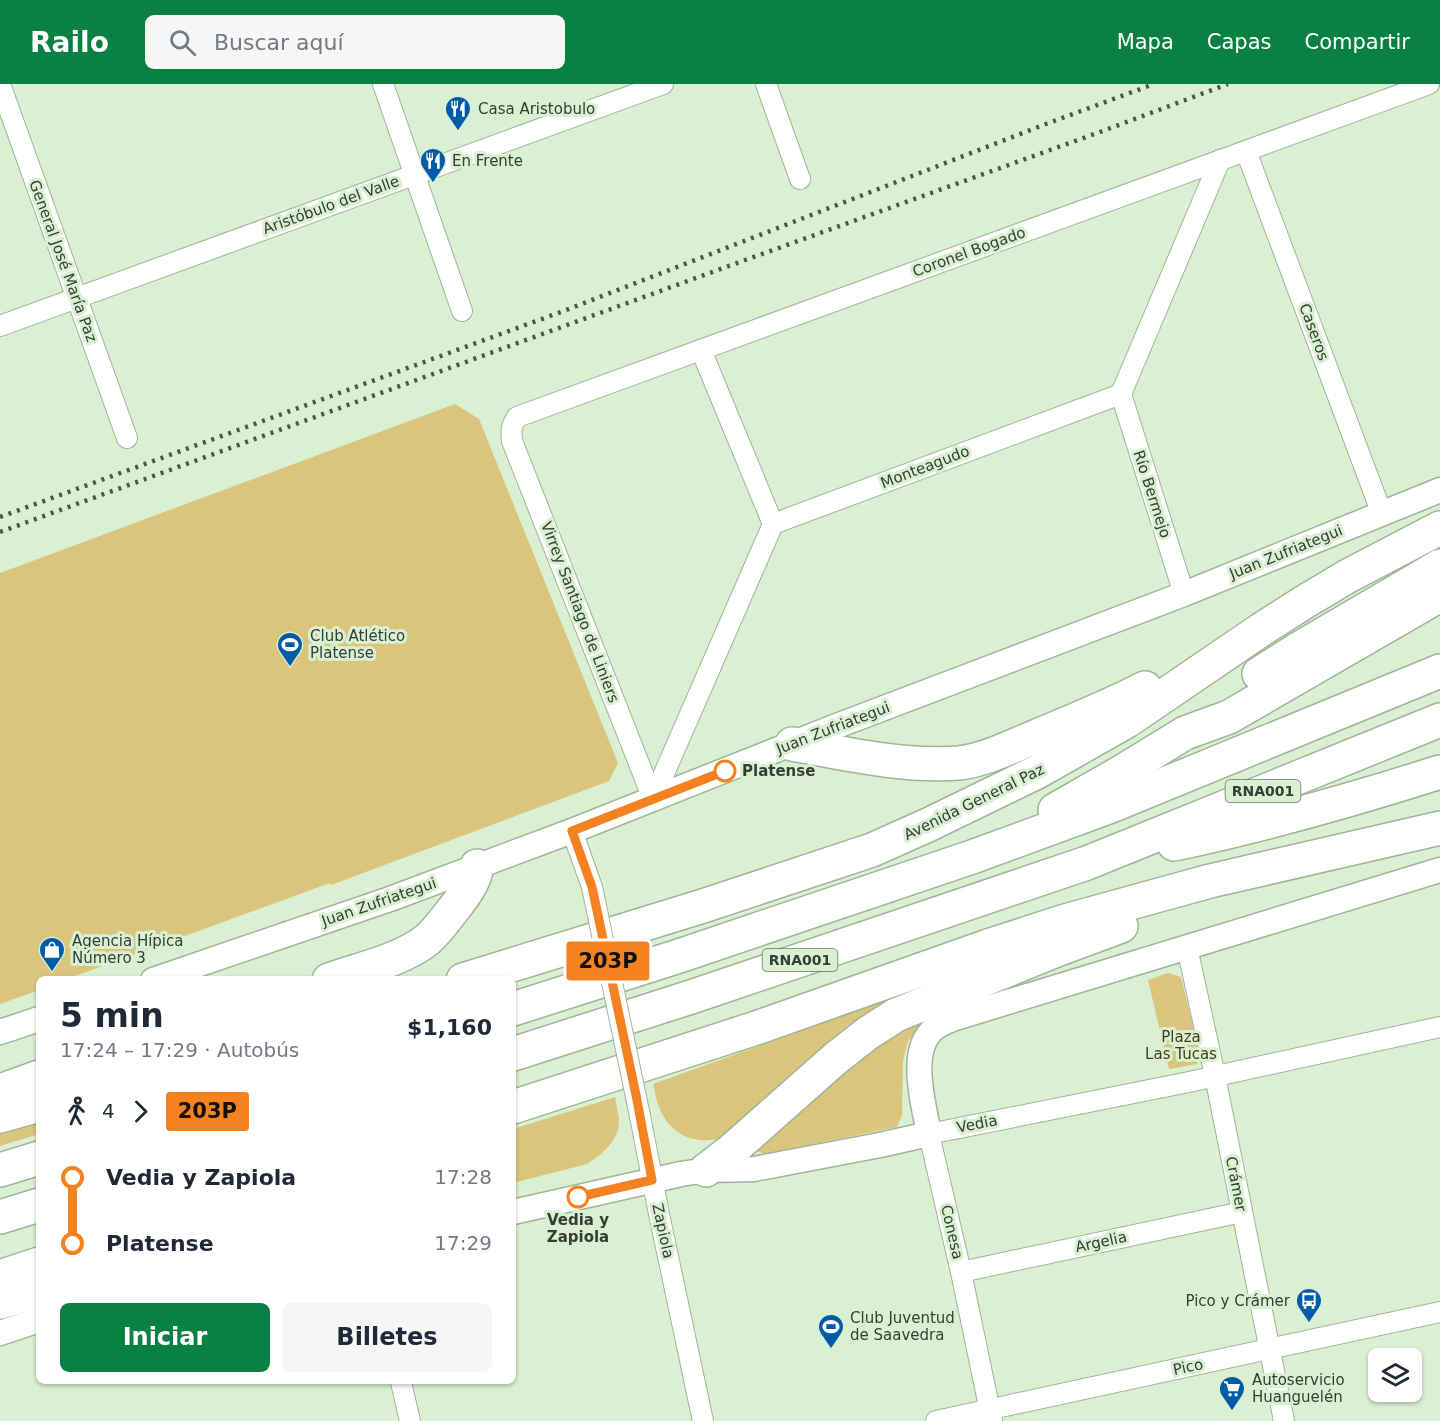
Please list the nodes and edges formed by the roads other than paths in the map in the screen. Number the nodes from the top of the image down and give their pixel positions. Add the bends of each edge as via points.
1 (0, 84) edge
2 (383, 84) edge
3 (663, 84) edge
4 (766, 84) edge
5 (1429, 84) edge
6 (1246, 151) junction
7 (1220, 160) junction
8 (415, 174) junction
9 (800, 179) dead end
10 (76, 299) junction
11 (462, 311) dead end
12 (0, 326) edge
13 (701, 350) junction
14 (1120, 394) junction
15 (512, 424) joint
16 (127, 438) dead end
17 (1440, 490) edge
18 (1382, 514) junction
19 (773, 524) junction
20 (1440, 528) edge
21 (1440, 566) edge
22 (1184, 594) junction
23 (1440, 595) edge
24 (1262, 629) junction
25 (1440, 671) edge
26 (1440, 720) edge
27 (1185, 733) junction
28 (792, 744) junction
29 (1440, 759) edge
30 (1440, 772) edge
31 (653, 799) junction
32 (1350, 800) junction
33 (1440, 828) edge
34 (572, 831) junction
35 (972, 857) junction
36 (1087, 863) junction
37 (1288, 863) junction
38 (477, 866) junction
39 (1440, 870) edge
40 (1187, 947) junction
41 (165, 976) edge
42 (341, 976) edge
43 (476, 976) edge
44 (516, 1008) edge
45 (36, 1020) edge
46 (1440, 1027) edge
47 (0, 1032) edge
48 (516, 1053) edge
49 (1215, 1076) junction
50 (36, 1078) edge
51 (0, 1090) edge
52 (36, 1106) edge
53 (516, 1106) edge
54 (0, 1116) edge
55 (929, 1134) junction
56 (36, 1159) edge
57 (0, 1170) edge
58 (706, 1170) junction
59 (652, 1180) junction
60 (36, 1206) edge
61 (36, 1206) edge
62 (516, 1211) edge
63 (1242, 1212) junction
64 (0, 1217) edge
65 (0, 1222) edge
66 (36, 1265) edge
67 (961, 1272) junction
68 (0, 1277) edge
69 (36, 1292) edge
70 (0, 1302) edge
71 (1440, 1312) edge
72 (36, 1321) edge
73 (0, 1333) edge
74 (1269, 1349) junction
75 (401, 1384) edge
76 (991, 1415) edge
77 (410, 1421) edge
78 (703, 1421) edge
79 (936, 1421) edge
80 (1284, 1421) edge

1 - 10 street, General José María Paz
2 - 8 street
3 - 8 street, Aristóbulo del Valle
4 - 9 street
5 - 6 street, Coronel Bogado
6 - 7 street, Coronel Bogado
6 - 18 street, Caseros
7 - 13 street, Coronel Bogado
7 - 14 street
8 - 10 street, Aristóbulo del Valle
8 - 11 street
10 - 12 street, Aristóbulo del Valle
10 - 16 street, General José María Paz
13 - 15 street, Coronel Bogado via 517,417
13 - 19 street
14 - 19 street, Monteagudo
14 - 22 street, Río Bermejo
15 - 31 street, Virrey Santiago de Liniers via 512,441
17 - 18 street, Juan Zufriategui
18 - 22 street, Juan Zufriategui
19 - 31 street
20 - 24 highway, Avenida General Paz via 1348,576
21 - 27 highway via 1226,695
22 - 28 street, Juan Zufriategui
23 - 27 highway via 1229,717
24 - 28 highway via 1120,701 989,756 962,762 898,763
24 - 43 highway, Avenida General Paz via 1127,721 1038,772 882,846
25 - 35 highway, RNA001 via 1111,807
26 - 36 highway, RNA001
27 - 35 highway
28 - 31 street, Juan Zufriategui
29 - 32 highway
30 - 32 highway
31 - 34 street, Juan Zufriategui
32 - 36 highway
33 - 37 highway
34 - 38 street, Juan Zufriategui
34 - 59 street, Zapiola, bridge via 592,887
35 - 44 highway, RNA001
36 - 48 highway, RNA001
37 - 53 highway via 1065,921
37 - 58 highway via 896,1015 836,1058
38 - 41 street, Juan Zufriategui
38 - 42 highway via 468,891 428,939 402,955
39 - 40 street
40 - 49 street, Crámer
40 - 55 street, Conesa via 952,1019 934,1028 923,1043 919,1062
45 - 47 street
46 - 49 street, Vedia
49 - 55 street, Vedia
49 - 63 street, Crámer
50 - 51 highway
52 - 54 highway
55 - 58 street, Vedia via 754,1169
55 - 67 street, Conesa
56 - 57 highway
58 - 59 street, Vedia
59 - 62 street, Vedia
59 - 78 street, Zapiola
60 - 64 highway
61 - 65 highway
63 - 67 street, Argelia
63 - 74 street, Crámer
66 - 68 highway
67 - 76 street, Conesa
69 - 70 highway
71 - 74 street, Pico
72 - 73 street
74 - 76 street, Pico
74 - 80 street, Crámer
75 - 77 street
76 - 79 street, Pico

